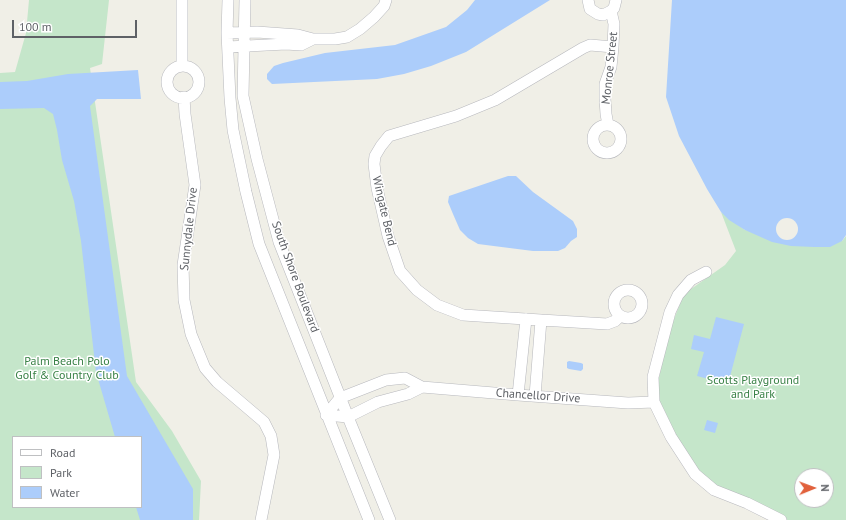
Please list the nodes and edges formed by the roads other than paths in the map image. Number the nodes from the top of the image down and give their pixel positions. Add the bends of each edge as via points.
1 (182, 0) edge
2 (228, 0) edge
3 (245, 0) edge
4 (386, 0) edge
5 (588, 0) edge
6 (616, 0) edge
7 (611, 11) junction
8 (245, 32) junction
9 (227, 33) junction
10 (313, 39) junction
11 (244, 46) junction
12 (228, 47) junction
13 (613, 47) junction
14 (182, 66) junction
15 (184, 97) junction
16 (608, 124) dead end
17 (706, 272) dead end
18 (620, 316) dead end
19 (526, 319) junction
20 (541, 320) junction
21 (523, 345) junction
22 (539, 346) junction
23 (422, 387) junction
24 (518, 395) junction
25 (534, 396) junction
26 (340, 398) junction
27 (654, 402) junction
28 (326, 415) junction
29 (348, 417) junction
30 (261, 520) edge
31 (369, 520) edge
32 (390, 520) edge
33 (781, 520) edge

1 - 14 street
2 - 9 street, South Shore Boulevard
3 - 8 street, South Shore Boulevard
4 - 10 street via 384,6 360,29 346,37
5 - 7 street, Monroe Street via 588,5 594,12 603,15
6 - 7 street
7 - 13 street, Monroe Street via 614,24
8 - 9 street
8 - 10 street via 298,35
8 - 11 street, South Shore Boulevard
9 - 12 street, South Shore Boulevard
10 - 11 street via 301,44
11 - 12 street
11 - 26 street, South Shore Boulevard via 243,96 279,242
12 - 28 street, South Shore Boulevard via 233,130 255,230
13 - 16 street, Monroe Street via 605,84
13 - 19 street, Wingate Bend via 584,48 495,100 456,116 389,136 375,156 377,188 388,236 400,271 417,290 437,305 463,316
14 - 15 street via 170,73 168,83 171,92
14 - 15 street via 192,68 199,80 194,94
15 - 30 street, Sunnydale Drive via 195,186 183,265 184,300 191,334 205,368 217,382 264,422 271,436 274,455
17 - 27 street via 691,280 678,295 670,312 653,377
18 - 20 street, Wingate Bend via 607,324
19 - 20 street, Wingate Bend
19 - 21 street
20 - 22 street
21 - 22 street
21 - 24 street
22 - 25 street
23 - 24 street, Chancellor Drive
23 - 26 street, Chancellor Drive via 405,378 386,380
23 - 29 street, Chancellor Drive via 408,394 378,402
24 - 25 street, Chancellor Drive
25 - 27 street, Chancellor Drive via 628,403
26 - 28 street, Chancellor Drive
26 - 29 street, South Shore Boulevard
27 - 33 street via 671,437 695,474 714,490
28 - 29 street
28 - 31 street, South Shore Boulevard
29 - 32 street, South Shore Boulevard

